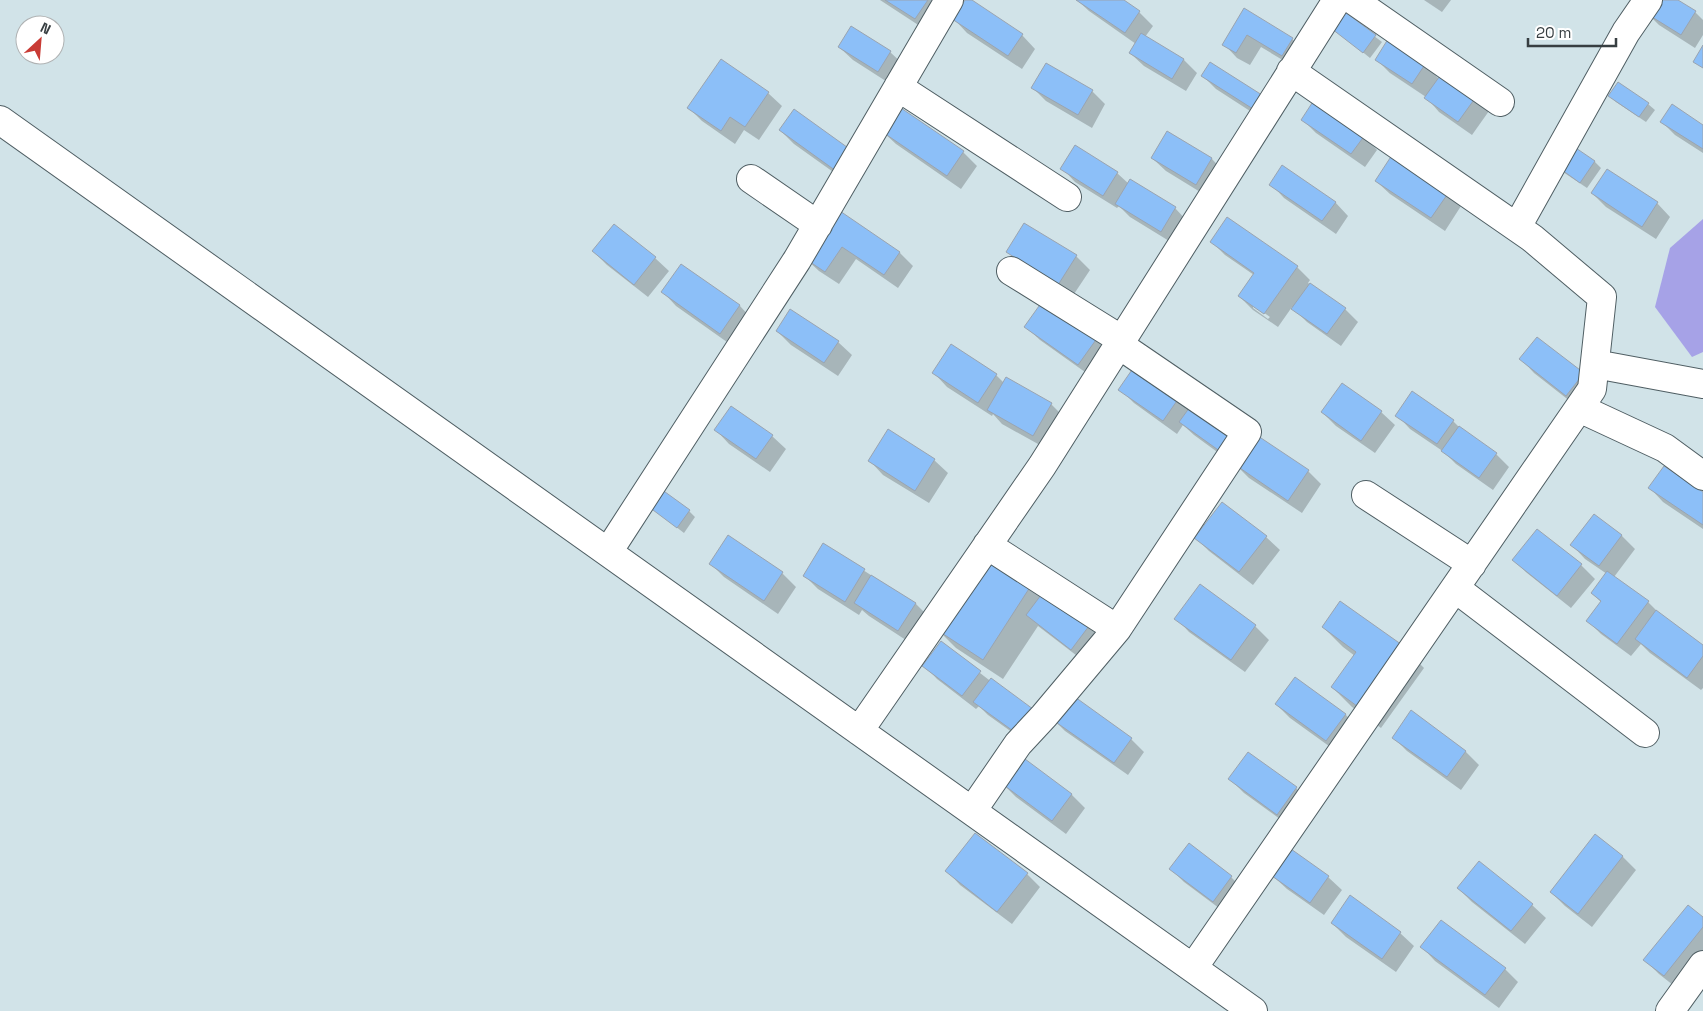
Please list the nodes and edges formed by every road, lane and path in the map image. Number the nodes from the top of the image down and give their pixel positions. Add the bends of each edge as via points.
1 (949, 0) edge
2 (1337, 0) edge
3 (1353, 0) edge
4 (1648, 0) edge
5 (1291, 71) junction
6 (898, 87) junction
7 (1500, 102) dead end
8 (0, 120) edge
9 (751, 179) dead end
10 (1067, 197) dead end
11 (818, 224) junction
12 (1517, 227) junction
13 (1010, 271) dead end
14 (1120, 342) junction
15 (1594, 364) junction
16 (1703, 384) edge
17 (1579, 408) junction
18 (1703, 476) edge
19 (1366, 495) dead end
20 (987, 545) junction
21 (608, 552) junction
22 (1472, 564) junction
23 (1455, 588) junction
24 (1117, 629) junction
25 (859, 731) junction
26 (1645, 733) dead end
27 (972, 811) junction
28 (1703, 965) edge
29 (1193, 968) junction
30 (1253, 1011) edge
31 (1670, 1011) edge

1 - 6 street
2 - 5 street
3 - 7 street
4 - 12 street via 1626,32
5 - 12 street
5 - 14 street
6 - 10 street
6 - 11 street
8 - 21 street
9 - 11 street
11 - 21 street via 798,260
12 - 15 street via 1602,297
13 - 14 street
14 - 20 street via 1042,466
14 - 24 street via 1247,432
15 - 16 street
15 - 17 street via 1592,390
17 - 18 street via 1665,448
17 - 22 street
19 - 22 street
20 - 24 street
20 - 25 street
21 - 25 street
22 - 23 street
23 - 26 street
23 - 29 street
24 - 27 street via 1018,744
25 - 27 street
27 - 29 street
28 - 31 street
29 - 30 street

